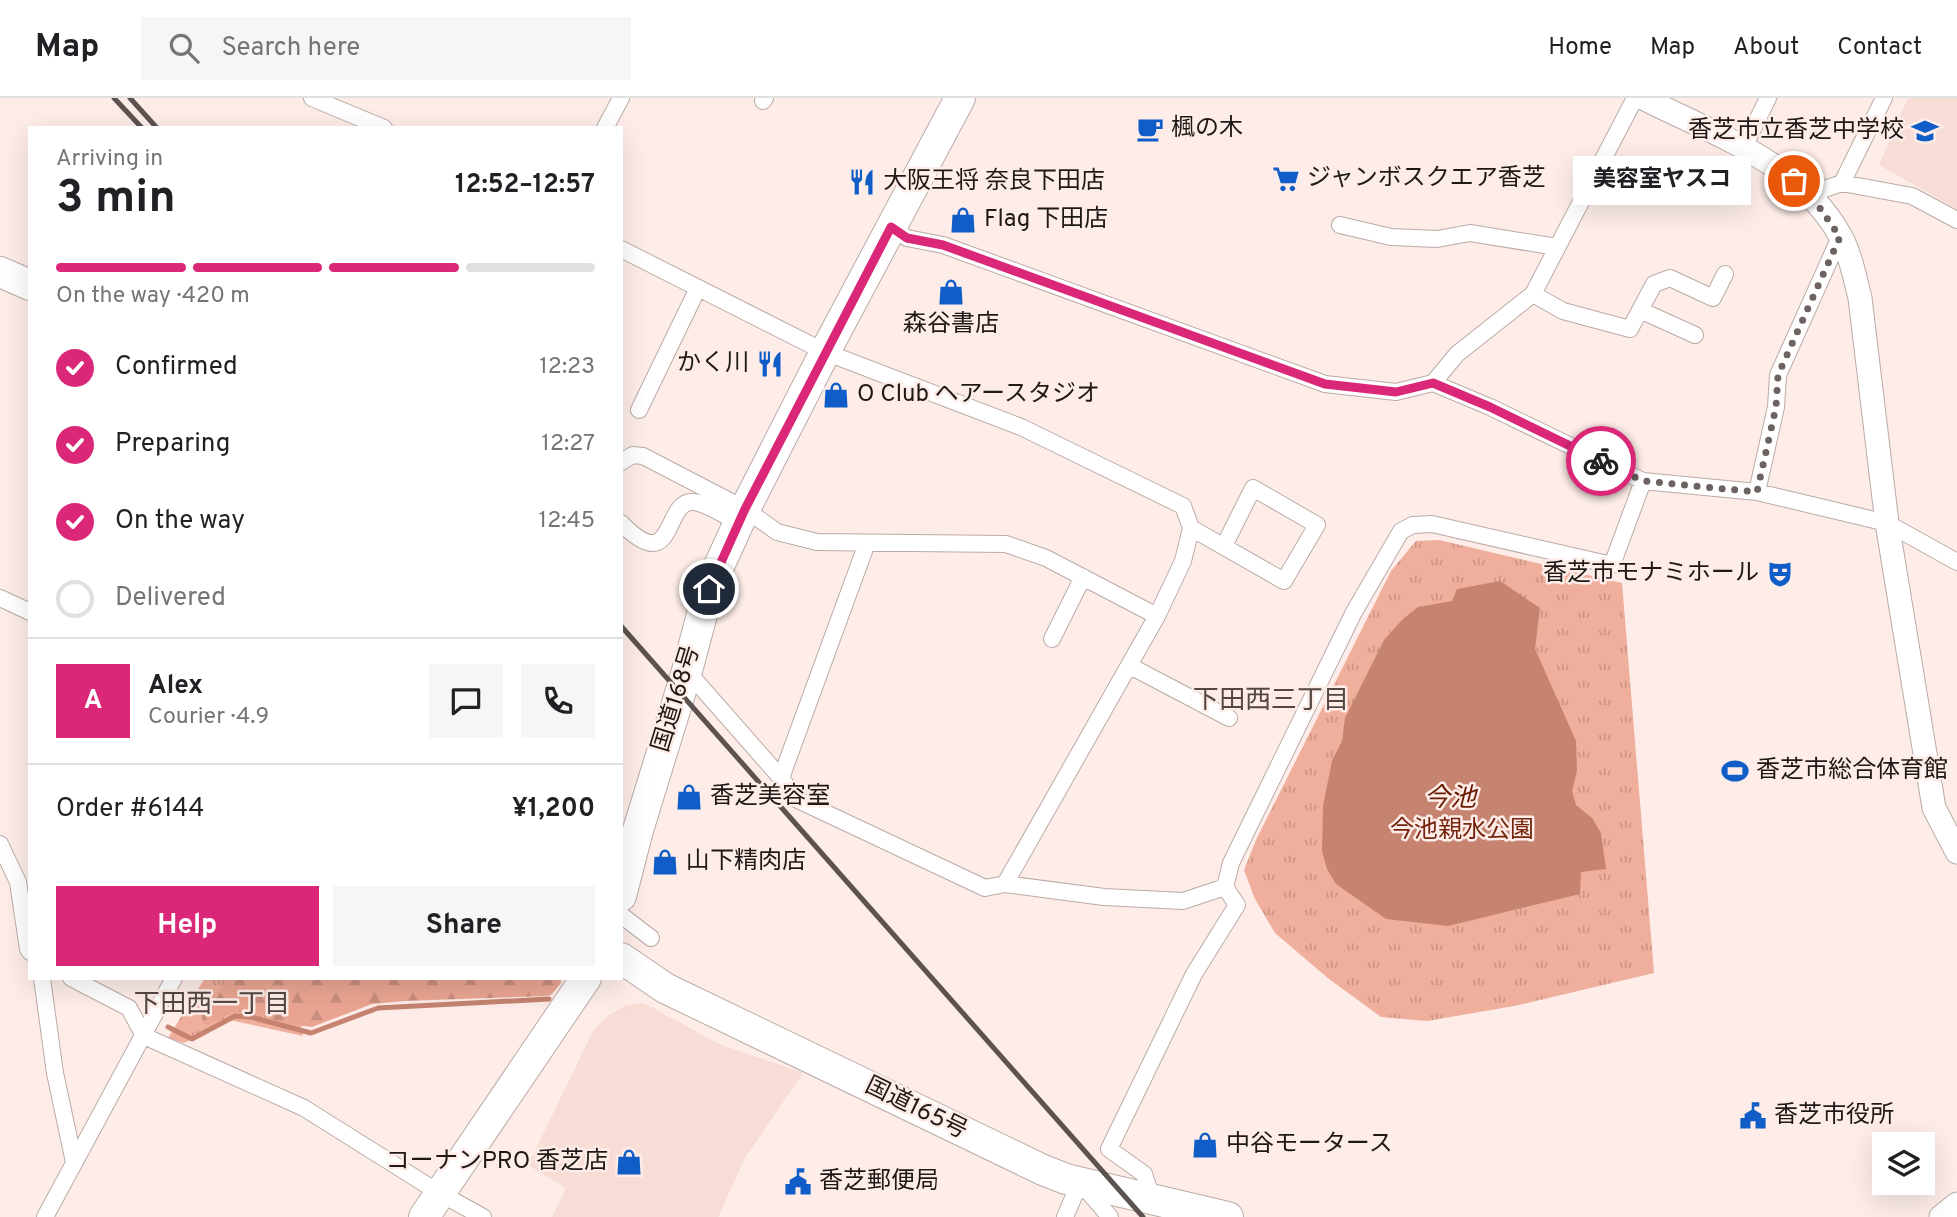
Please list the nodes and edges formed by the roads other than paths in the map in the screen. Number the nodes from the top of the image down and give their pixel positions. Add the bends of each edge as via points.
1 (312, 98) edge
2 (621, 98) edge
3 (960, 98) edge
4 (1635, 98) edge
5 (1643, 98) edge
6 (1769, 98) edge
7 (1884, 98) edge
8 (379, 126) edge
9 (606, 126) edge
10 (1743, 149) junction
11 (1842, 183) junction
12 (1810, 194) junction
13 (1957, 220) edge
14 (1340, 225) dead end
15 (891, 227) junction
16 (1840, 237) junction
17 (1557, 247) junction
18 (623, 250) edge
19 (0, 272) edge
20 (1725, 274) dead end
21 (28, 284) edge
22 (698, 288) junction
23 (1533, 294) junction
24 (1640, 310) junction
25 (1695, 335) dead end
26 (825, 352) junction
27 (1433, 383) junction
28 (639, 410) dead end
29 (623, 460) edge
30 (1643, 481) junction
31 (1757, 492) junction
32 (742, 516) junction
33 (1887, 523) junction
34 (623, 525) edge
35 (1191, 528) junction
36 (867, 543) junction
37 (1224, 546) junction
38 (1957, 562) edge
39 (1083, 577) junction
40 (0, 598) edge
41 (28, 610) edge
42 (1157, 617) junction
43 (1052, 639) dead end
44 (1130, 666) junction
45 (687, 671) junction
46 (1229, 718) dead end
47 (781, 778) junction
48 (0, 844) edge
49 (629, 847) edge
50 (1957, 852) edge
51 (623, 884) edge
52 (1005, 884) junction
53 (1225, 887) junction
54 (623, 917) edge
55 (651, 938) dead end
56 (28, 950) edge
57 (623, 959) edge
58 (42, 980) edge
59 (75, 980) edge
60 (173, 980) edge
61 (585, 980) edge
62 (144, 1036) junction
63 (74, 1162) junction
64 (1080, 1182) junction
65 (1152, 1199) junction
66 (1957, 1204) edge
67 (432, 1205) edge
68 (45, 1217) edge
69 (484, 1217) edge
70 (1065, 1217) edge
71 (1110, 1217) edge
72 (1228, 1217) edge
73 (1941, 1217) edge

1 - 8 street
2 - 9 street
3 - 15 highway, 国道168号
4 - 17 street
5 - 10 street
6 - 10 street
7 - 11 street
10 - 12 street via 1779,167
11 - 12 street
11 - 13 street via 1912,196
12 - 16 street
14 - 17 street via 1391,237 1437,239 1470,233
15 - 26 highway, 国道168号
15 - 27 street via 907,238 943,245 1325,384 1396,392
16 - 31 street via 1778,375 1776,407
16 - 33 street via 1860,299
17 - 23 street
18 - 22 street
19 - 21 highway
20 - 24 street via 1713,298 1670,278 1654,284
22 - 26 street
22 - 28 street
23 - 24 street via 1563,311 1630,329
23 - 27 street via 1457,354
24 - 25 street
26 - 32 highway, 国道168号
26 - 35 street via 1021,427 1183,506
27 - 30 street
29 - 32 street via 643,456
30 - 31 street
30 - 53 street via 1612,565 1432,524 1401,531 1348,624 1231,863
31 - 33 street
32 - 34 street via 692,502 684,504 658,541 636,538
32 - 36 street via 777,532 817,542
32 - 45 highway, 国道168号 via 709,589
33 - 38 street
33 - 50 street via 1934,808
35 - 37 street
35 - 42 street via 1183,562
36 - 39 street via 1006,544
36 - 47 street
37 - 37 street via 1254,488 1317,525 1284,581
39 - 42 street
39 - 43 street
40 - 41 street
42 - 44 street
44 - 46 street
44 - 52 street
45 - 47 street
45 - 49 highway, 国道168号
47 - 52 street via 796,799 985,888
48 - 56 street via 18,881
49 - 51 highway, 国道168号
52 - 53 street via 1104,897 1183,901
53 - 65 street via 1237,905 1194,974 1108,1150 1144,1174
54 - 55 street
57 - 64 highway, 国道165号 via 664,988 1042,1170
58 - 63 street
59 - 62 street via 129,1008
60 - 62 street
61 - 67 highway
62 - 63 street
62 - 67 street via 304,1108
63 - 68 street
64 - 65 highway, 国道165号
64 - 70 street
64 - 71 street
65 - 72 highway, 国道165号
66 - 73 street
67 - 69 street

